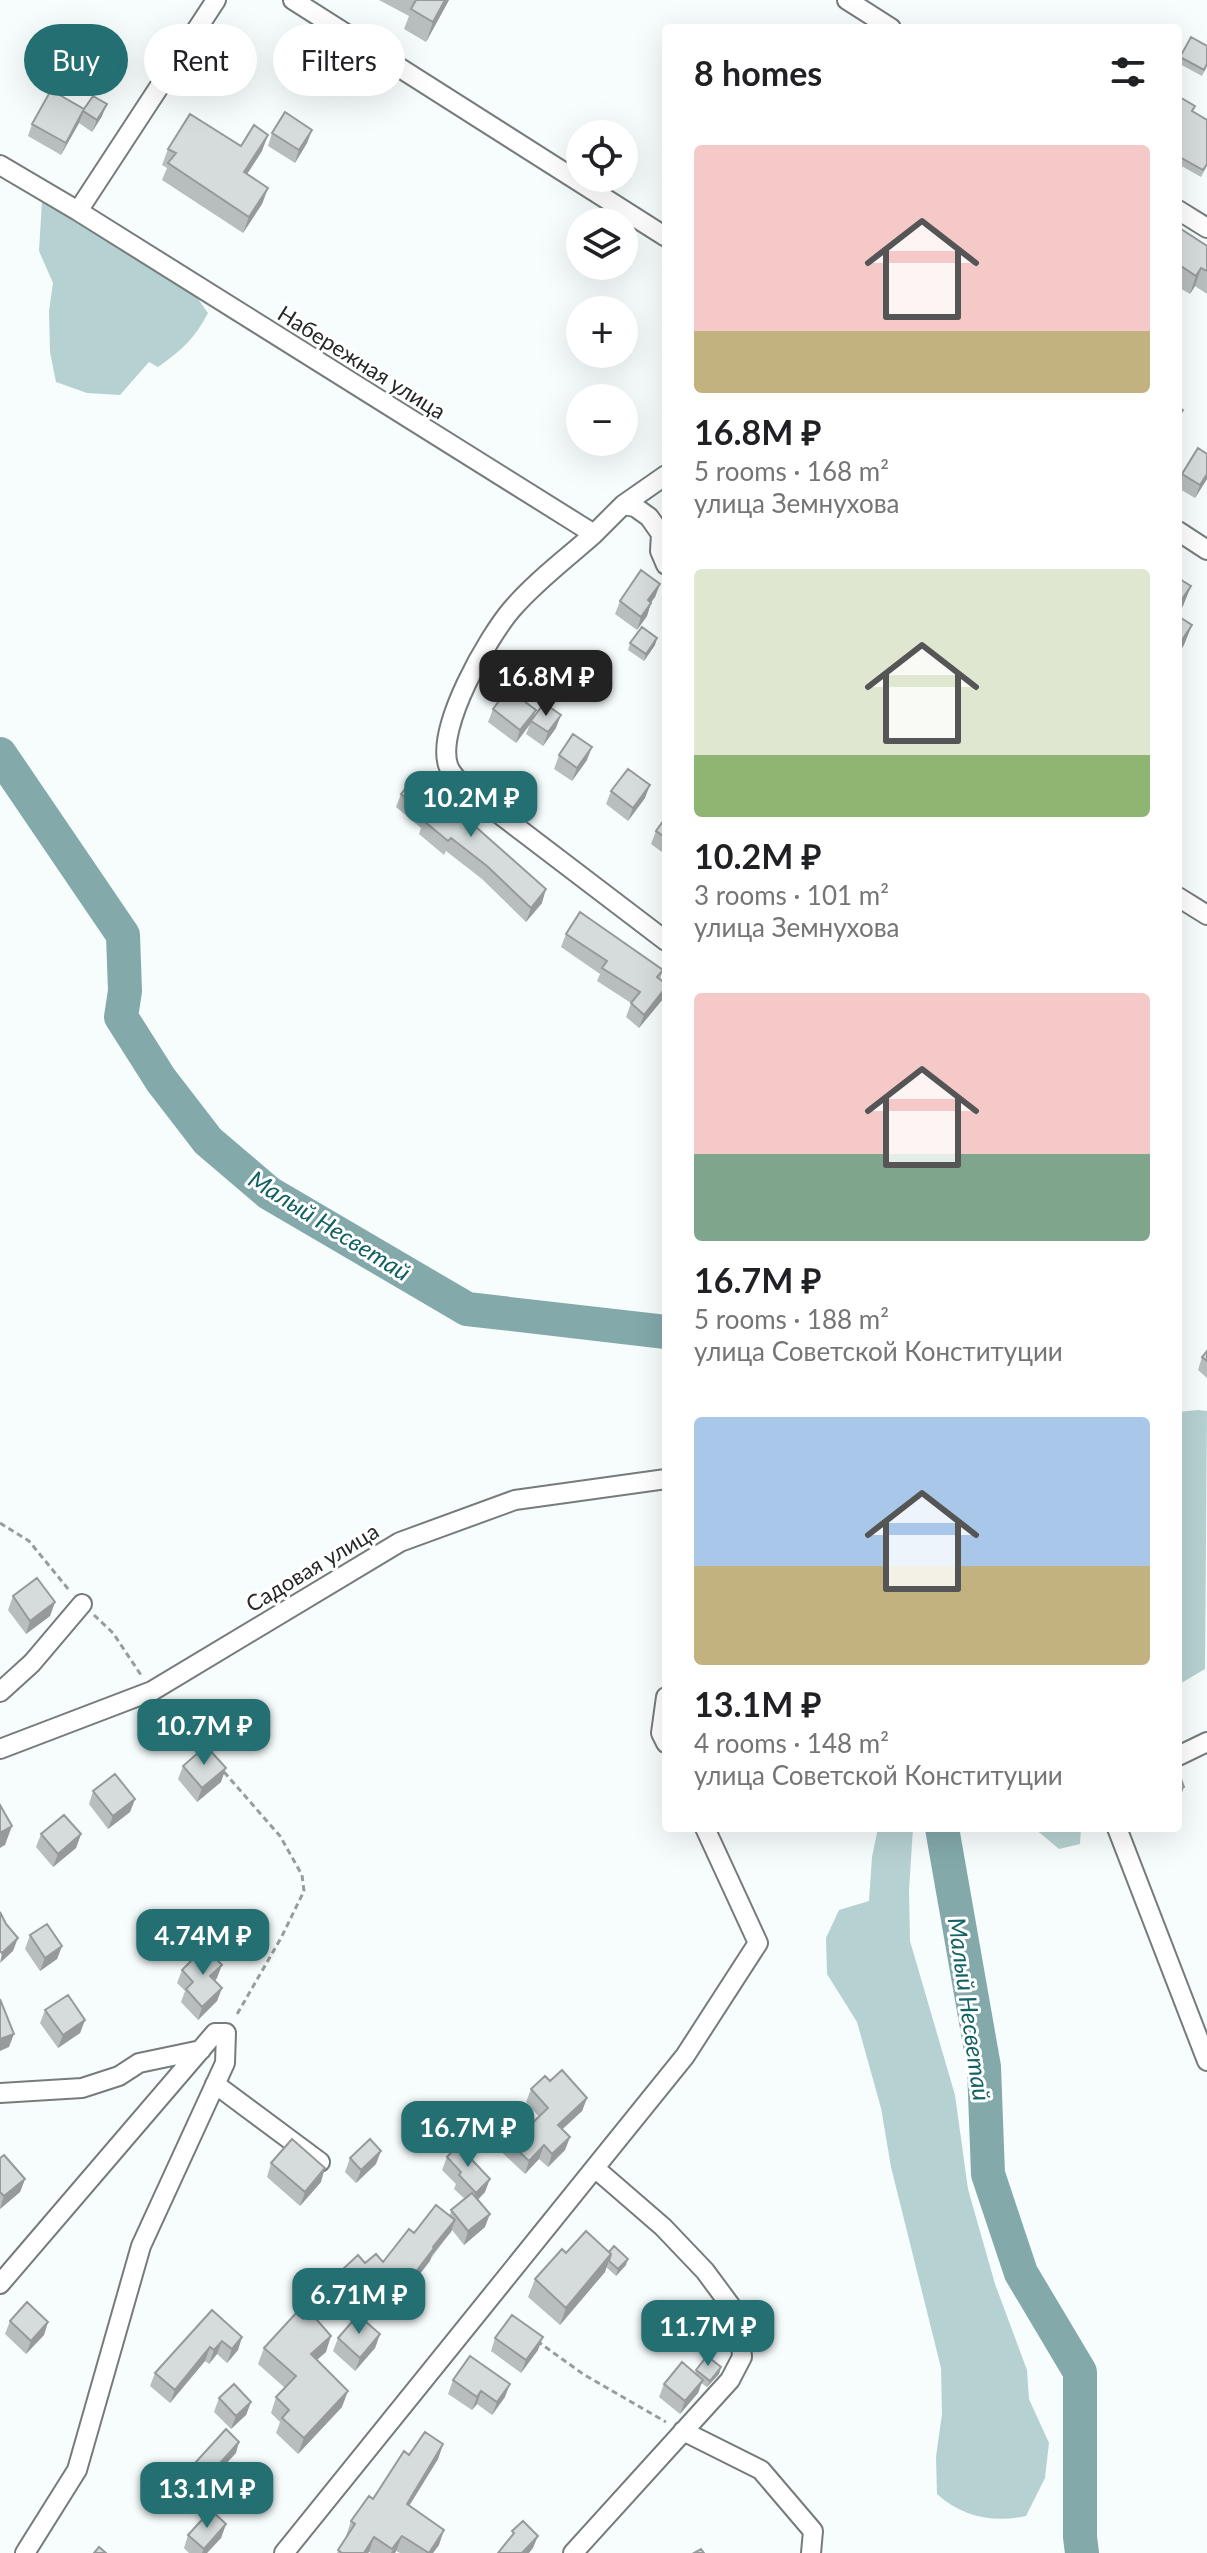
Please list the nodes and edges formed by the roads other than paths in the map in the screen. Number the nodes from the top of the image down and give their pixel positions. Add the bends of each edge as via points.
1 (216, 0) edge
2 (293, 0) edge
3 (854, 2) edge
4 (885, 24) edge
5 (0, 165) edge
6 (78, 211) junction
7 (1182, 212) edge
8 (1207, 228) edge
9 (662, 234) edge
10 (662, 478) edge
11 (623, 505) junction
12 (662, 527) edge
13 (594, 534) junction
14 (1182, 534) edge
15 (1207, 550) edge
16 (1182, 899) edge
17 (1207, 915) edge
18 (662, 938) edge
19 (662, 1480) edge
20 (82, 1604) dead end
21 (0, 1692) edge
22 (1207, 1742) edge
23 (0, 1749) edge
24 (1182, 1754) edge
25 (707, 1832) edge
26 (1119, 1832) edge
27 (201, 2050) junction
28 (1207, 2061) edge
29 (215, 2084) junction
30 (0, 2093) edge
31 (320, 2162) edge
32 (596, 2169) junction
33 (0, 2284) edge
34 (683, 2431) junction
35 (25, 2553) edge
36 (284, 2553) edge
37 (573, 2553) edge
38 (811, 2553) edge

1 - 6 street
2 - 9 street
3 - 4 street
5 - 6 street, Набережная улица
6 - 13 street, Набережная улица
7 - 8 street
10 - 11 street
11 - 12 street via 635,507
11 - 13 street
13 - 18 street via 513,608 489,642 451,721 447,762 477,797
14 - 15 street
16 - 17 street
19 - 23 street, Садовая улица via 515,1500 400,1542 152,1691
20 - 21 street
22 - 24 street
25 - 32 street via 758,1943 685,2056
26 - 28 street
27 - 29 street via 215,2033 226,2033 225,2063
27 - 30 street via 139,2063 82,2088
27 - 33 street
29 - 31 street
29 - 35 street via 141,2246 77,2470
32 - 34 street via 663,2227 739,2317 742,2357 730,2380
32 - 36 street
34 - 37 street
34 - 38 street via 761,2470 813,2531

